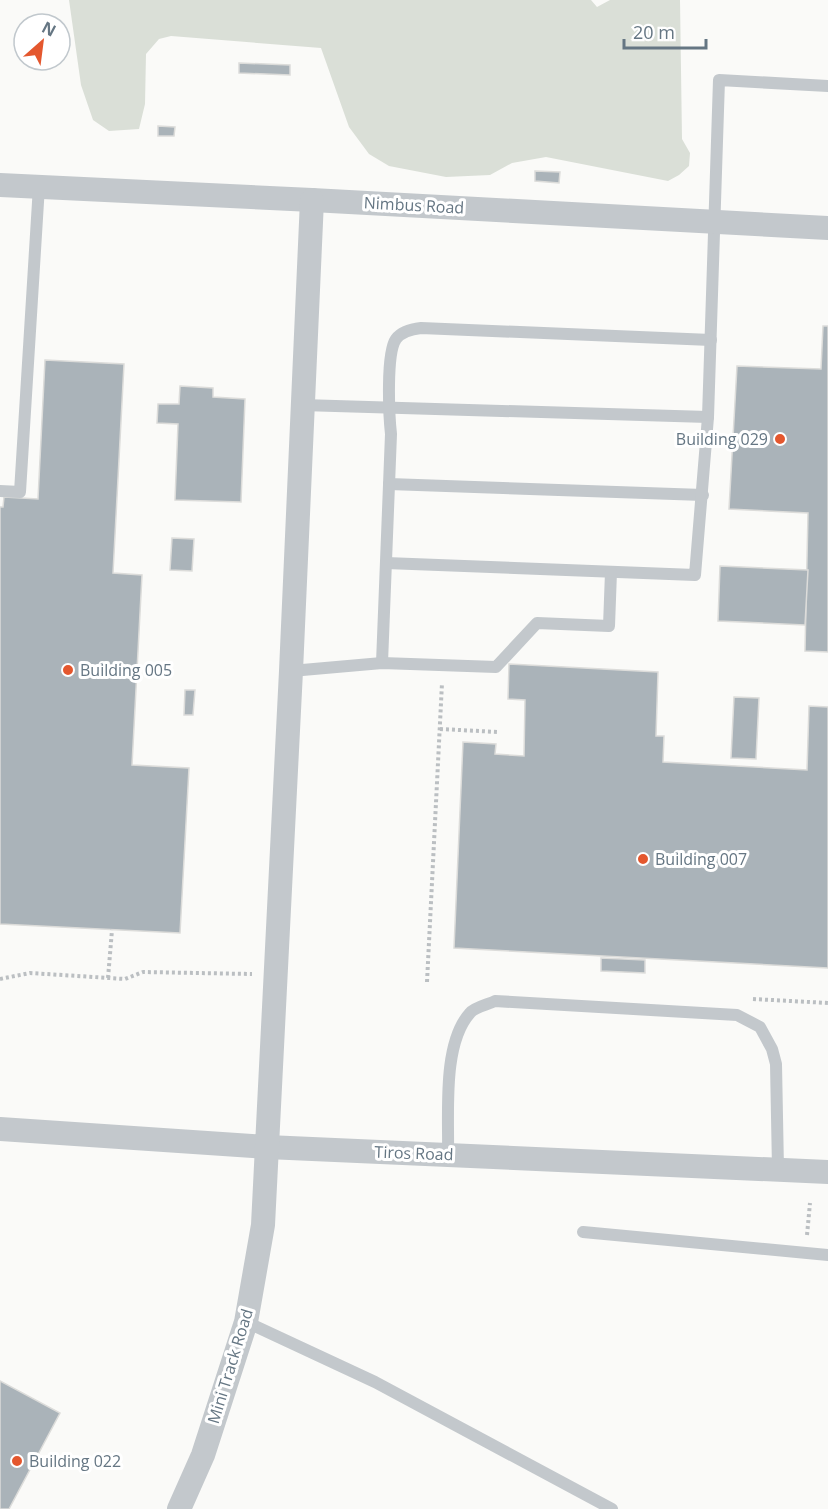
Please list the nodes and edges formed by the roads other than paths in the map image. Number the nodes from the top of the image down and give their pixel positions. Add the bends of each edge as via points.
1 (828, 86) edge
2 (0, 185) edge
3 (39, 186) junction
4 (312, 200) junction
5 (715, 222) junction
6 (828, 228) edge
7 (711, 340) junction
8 (302, 405) junction
9 (389, 408) junction
10 (708, 417) junction
11 (389, 484) junction
12 (0, 491) edge
13 (703, 495) junction
14 (386, 564) junction
15 (611, 572) junction
16 (382, 663) junction
17 (291, 671) junction
18 (0, 1129) edge
19 (267, 1147) junction
20 (448, 1155) junction
21 (778, 1169) junction
22 (828, 1172) edge
23 (583, 1232) dead end
24 (828, 1254) edge
25 (246, 1322) junction
26 (179, 1509) edge
27 (612, 1509) edge

1 - 5 lane via 719,80
2 - 3 street, Nimbus Road
3 - 4 street, Nimbus Road
3 - 12 lane via 20,492
4 - 5 street, Nimbus Road
4 - 8 street, Mini Track Road
5 - 6 street, Nimbus Road
5 - 7 lane
7 - 9 lane via 407,330 396,339 391,351
7 - 10 lane
8 - 9 lane
8 - 17 street, Mini Track Road
9 - 10 lane
9 - 11 lane
10 - 13 lane
11 - 13 lane
11 - 14 lane
13 - 15 lane via 695,575
14 - 15 lane
14 - 16 lane
15 - 16 lane via 609,626 537,623 496,668
16 - 17 lane
17 - 19 street, Mini Track Road
18 - 19 street, Tiros Road
19 - 20 street, Tiros Road
19 - 25 street, Mini Track Road via 263,1225
20 - 21 street, Tiros Road
20 - 21 lane via 451,1055 457,1033 471,1011 495,1001 737,1015 760,1027 776,1064
21 - 22 street, Tiros Road
23 - 24 lane
25 - 26 street, Mini Track Road via 203,1455
25 - 27 lane via 375,1382

